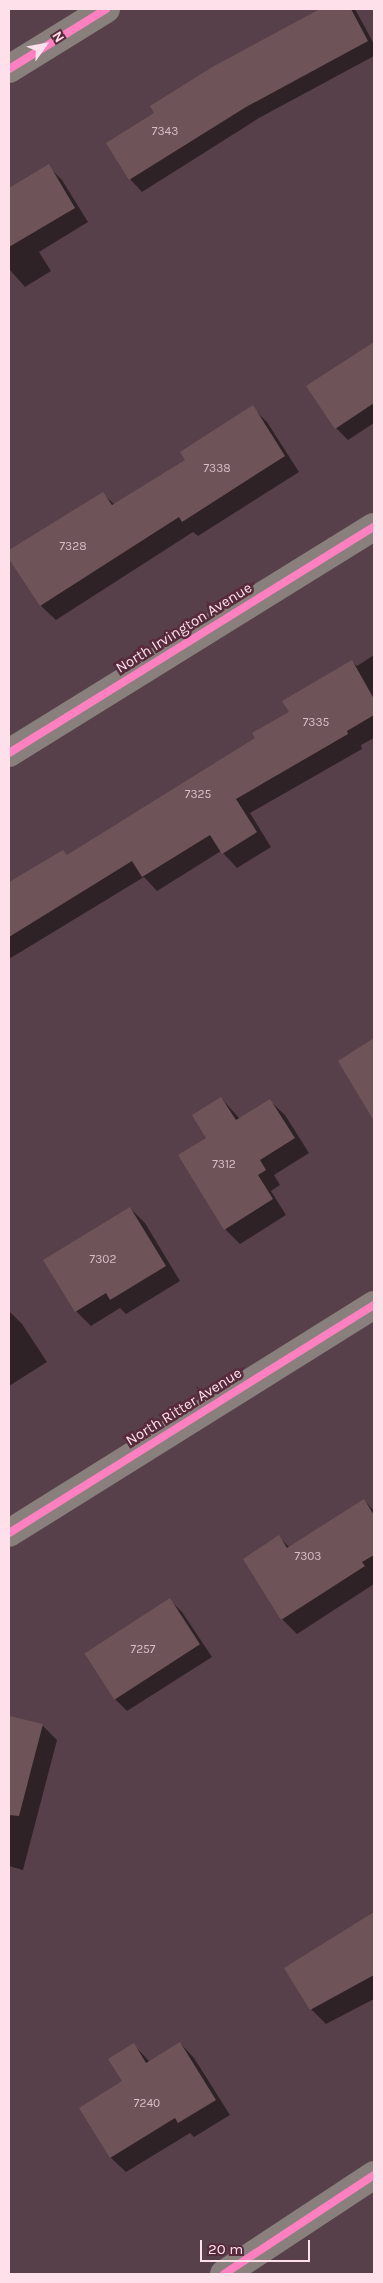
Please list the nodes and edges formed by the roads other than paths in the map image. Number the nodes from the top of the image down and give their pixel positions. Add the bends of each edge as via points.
1 (106, 9) edge
2 (9, 69) edge
3 (374, 527) edge
4 (9, 753) edge
5 (374, 1306) edge
6 (9, 1532) edge
7 (374, 2175) edge
8 (224, 2274) edge

1 - 2 street
3 - 4 street, North Irvington Avenue
5 - 6 street, North Ritter Avenue
7 - 8 street

